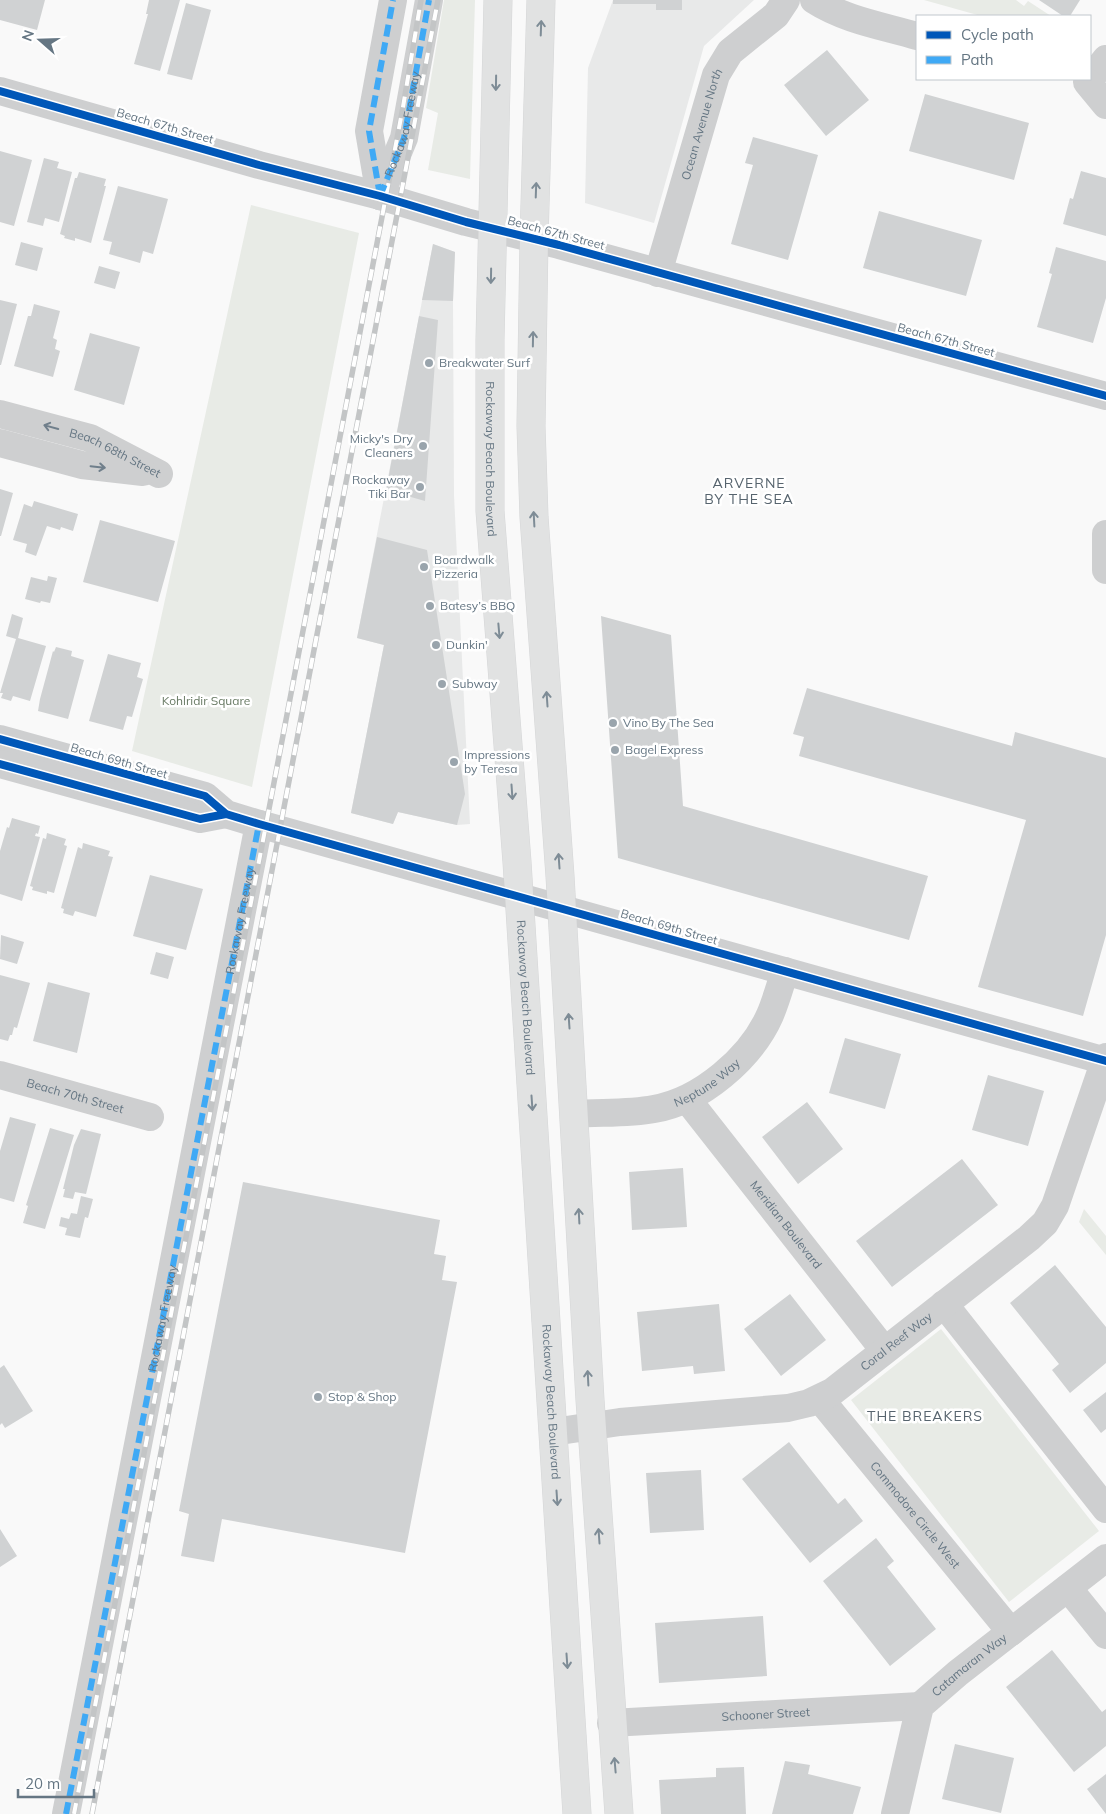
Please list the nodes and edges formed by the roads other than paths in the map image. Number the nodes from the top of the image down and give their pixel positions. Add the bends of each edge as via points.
1 (392, 0) edge
2 (429, 0) edge
3 (498, 0) edge
4 (541, 0) edge
5 (786, 0) edge
6 (814, 0) edge
7 (916, 36) edge
8 (1106, 59) edge
9 (1091, 74) edge
10 (1085, 80) edge
11 (0, 91) edge
12 (1106, 105) edge
13 (380, 196) junction
14 (493, 227) junction
15 (534, 239) junction
16 (658, 272) junction
17 (1106, 396) edge
18 (0, 414) edge
19 (0, 443) edge
20 (1106, 534) edge
21 (536, 559) junction
22 (494, 560) junction
23 (1106, 570) edge
24 (0, 739) edge
25 (0, 764) edge
26 (226, 814) junction
27 (260, 824) junction
28 (519, 897) junction
29 (562, 909) junction
30 (785, 972) junction
31 (1106, 1060) edge
32 (0, 1075) edge
33 (687, 1099) junction
34 (574, 1114) junction
35 (150, 1117) dead end
36 (944, 1304) junction
37 (884, 1350) junction
38 (820, 1399) junction
39 (591, 1426) junction
40 (553, 1432) junction
41 (1106, 1510) edge
42 (1106, 1558) edge
43 (1068, 1588) junction
44 (1011, 1632) junction
45 (1106, 1635) edge
46 (920, 1706) junction
47 (611, 1724) junction
48 (66, 1814) edge
49 (577, 1814) edge
50 (618, 1814) edge
51 (895, 1814) edge

1 - 13 street, Rockaway Freeway via 369,131
2 - 13 street, Rockaway Freeway via 404,138
3 -> 14 main road, Rockaway Beach Boulevard
15 -> 4 main road
5 - 16 street, Ocean Avenue North via 776,15 730,52 716,75
6 - 7 street via 850,18
8 - 9 street
10 - 12 street
11 - 13 street, Beach 67th Street
13 - 14 street, Beach 67th Street
14 - 15 street, Beach 67th Street
14 -> 22 main road, Rockaway Beach Boulevard via 489,451
15 - 16 street, Beach 67th Street
21 -> 15 main road via 532,426
16 - 17 street, Beach 67th Street
19 -> 18 street, Beach 68th Street via 82,465 160,474 90,438
20 - 23 street
21 - 22 main road
29 -> 21 main road
22 -> 28 main road, Rockaway Beach Boulevard
24 - 26 street, Beach 69th Street via 205,796
25 - 26 street, Beach 69th Street via 200,819
26 - 27 street, Beach 69th Street
27 - 28 street, Beach 69th Street
27 - 48 street, Rockaway Freeway
28 - 29 street, Beach 69th Street
28 -> 40 main road, Rockaway Beach Boulevard
29 - 30 street, Beach 69th Street
34 -> 29 main road
30 - 31 street, Beach 69th Street
30 - 33 street, Neptune Way via 770,1017 751,1045 723,1074
31 - 36 street, Coral Reef Way via 1050,1216 1036,1232
32 - 35 street, Beach 70th Street
33 - 34 street, Neptune Way via 653,1109
33 - 37 street, Meridian Boulevard
39 -> 34 main road
36 - 37 street, Coral Reef Way
36 - 41 street
37 - 38 street, Coral Reef Way
38 - 39 street, Coral Reef Way via 783,1409
38 - 44 street, Commodore Circle West
39 - 40 street, Coral Reef Way
47 -> 39 main road
40 -> 49 main road, Rockaway Beach Boulevard
42 - 43 street, Catamaran Way
43 - 44 street, Catamaran Way
43 - 45 street
44 - 46 street, Catamaran Way
46 - 47 street, Schooner Street
46 - 51 street, Catamaran Way
50 -> 47 main road

